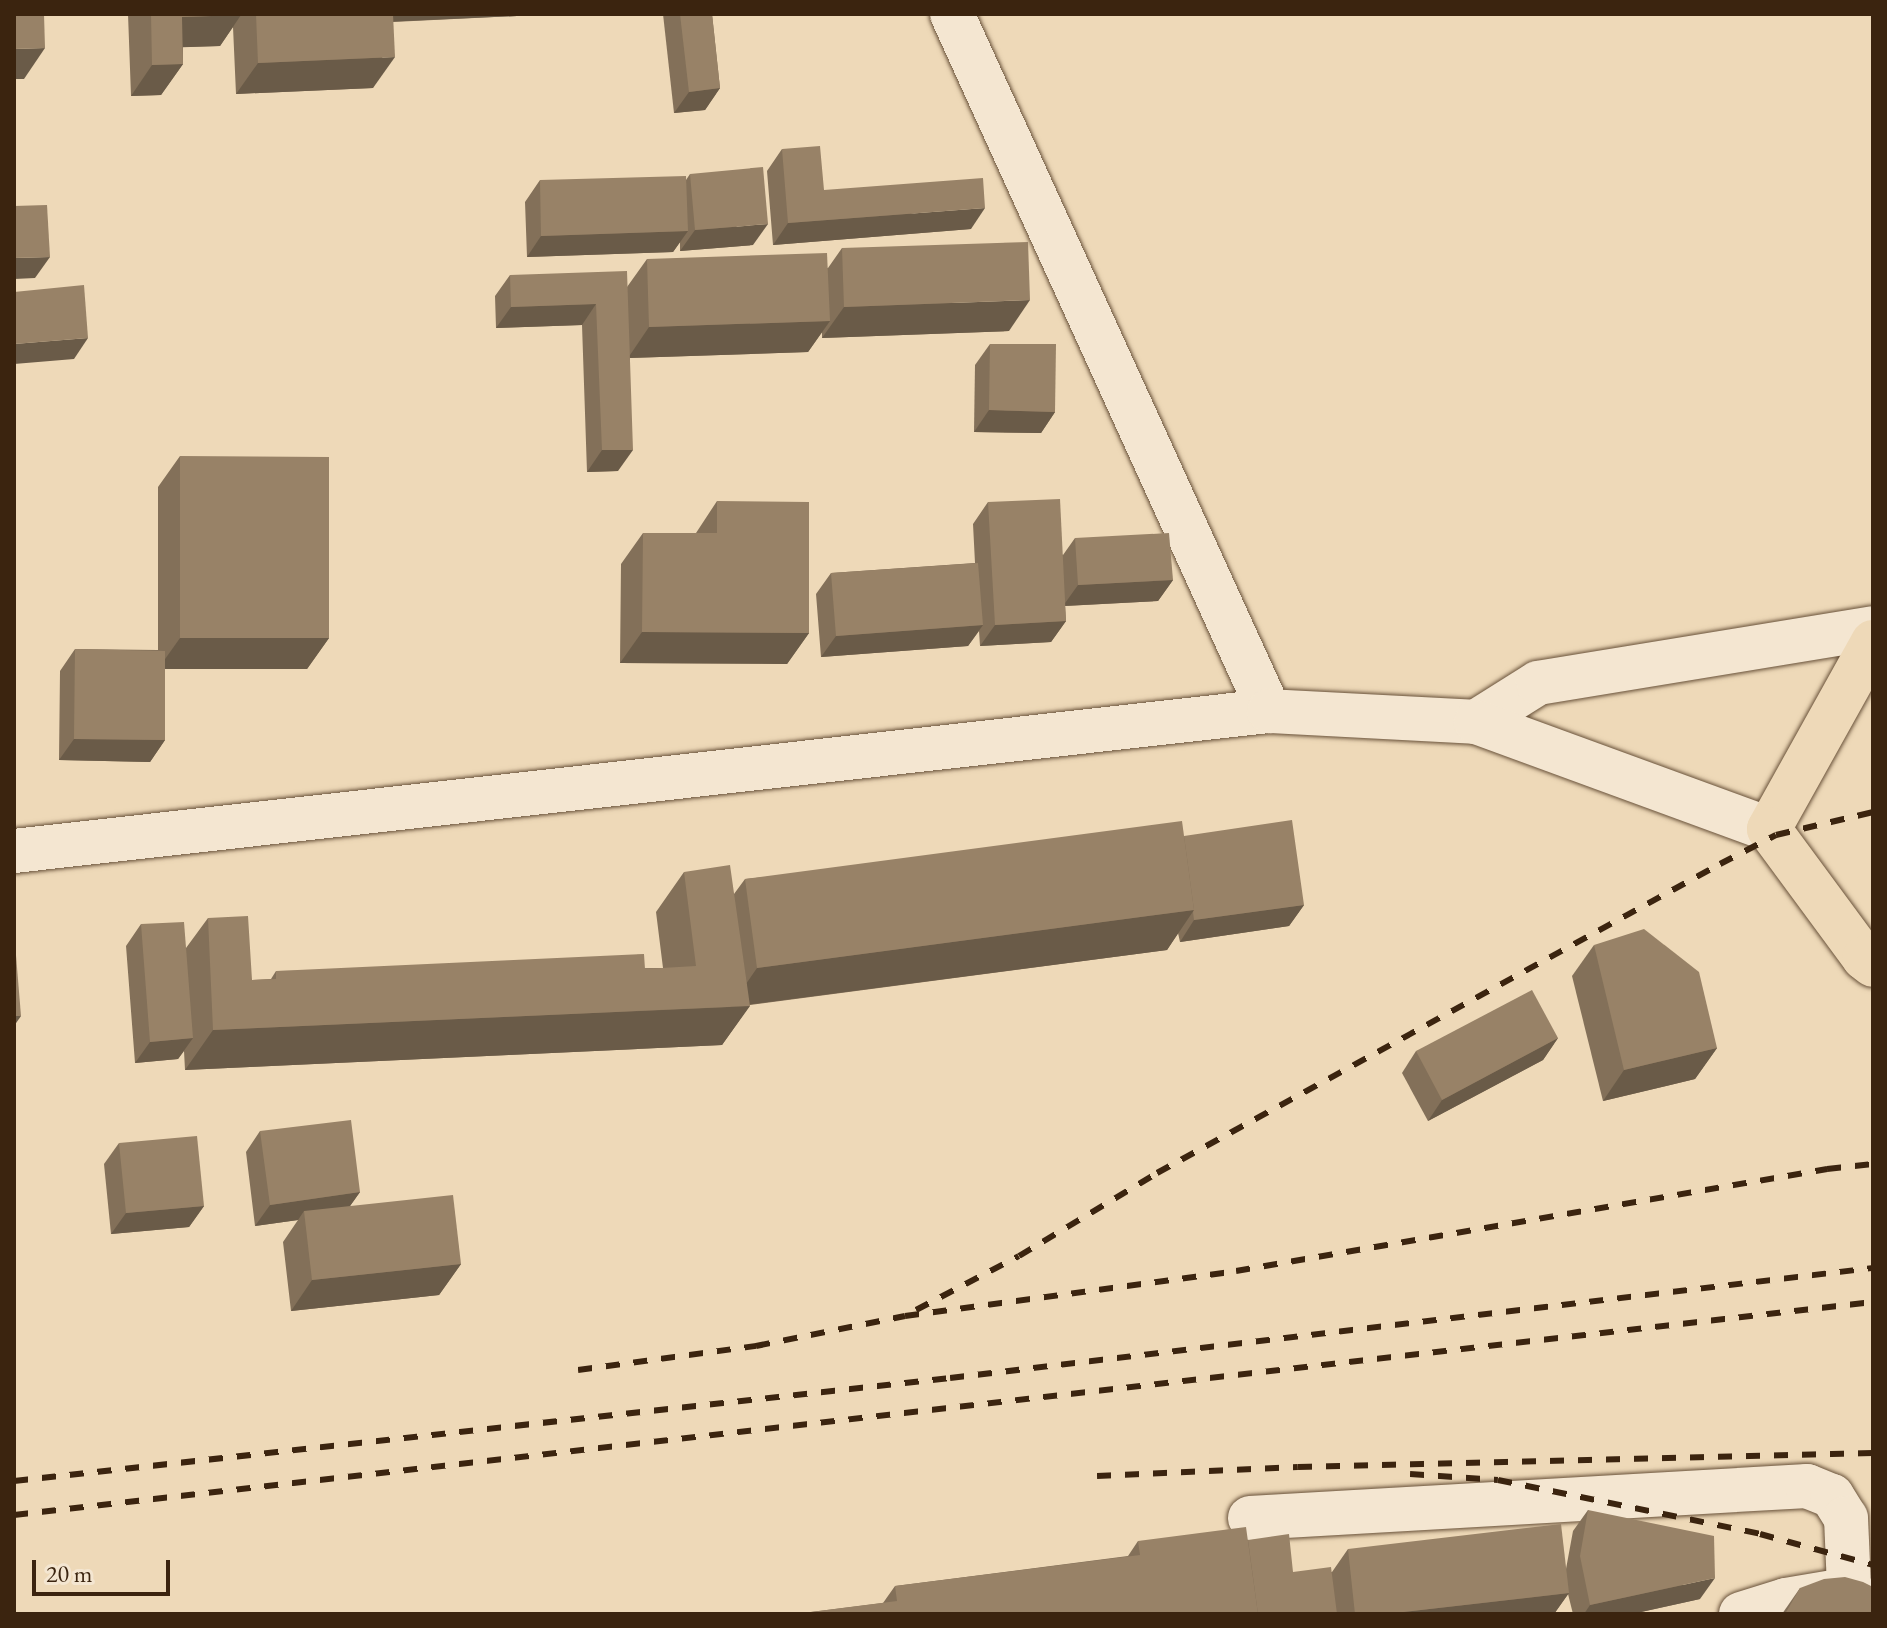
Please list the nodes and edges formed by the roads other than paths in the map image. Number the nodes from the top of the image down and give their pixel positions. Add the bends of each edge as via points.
1 (952, 14) edge
2 (1873, 628) edge
3 (1873, 642) edge
4 (1269, 711) junction
5 (1476, 722) junction
6 (1769, 829) junction
7 (14, 851) edge
8 (1873, 965) edge
9 (1250, 1518) dead end
10 (1861, 1592) edge
11 (1741, 1614) edge

1 - 4 street
2 - 5 street via 1538,683
3 - 6 main road
4 - 5 street
4 - 7 street
5 - 6 street
6 - 8 main road
9 - 10 street via 1807,1486 1832,1496 1846,1518
10 - 11 street via 1786,1600

